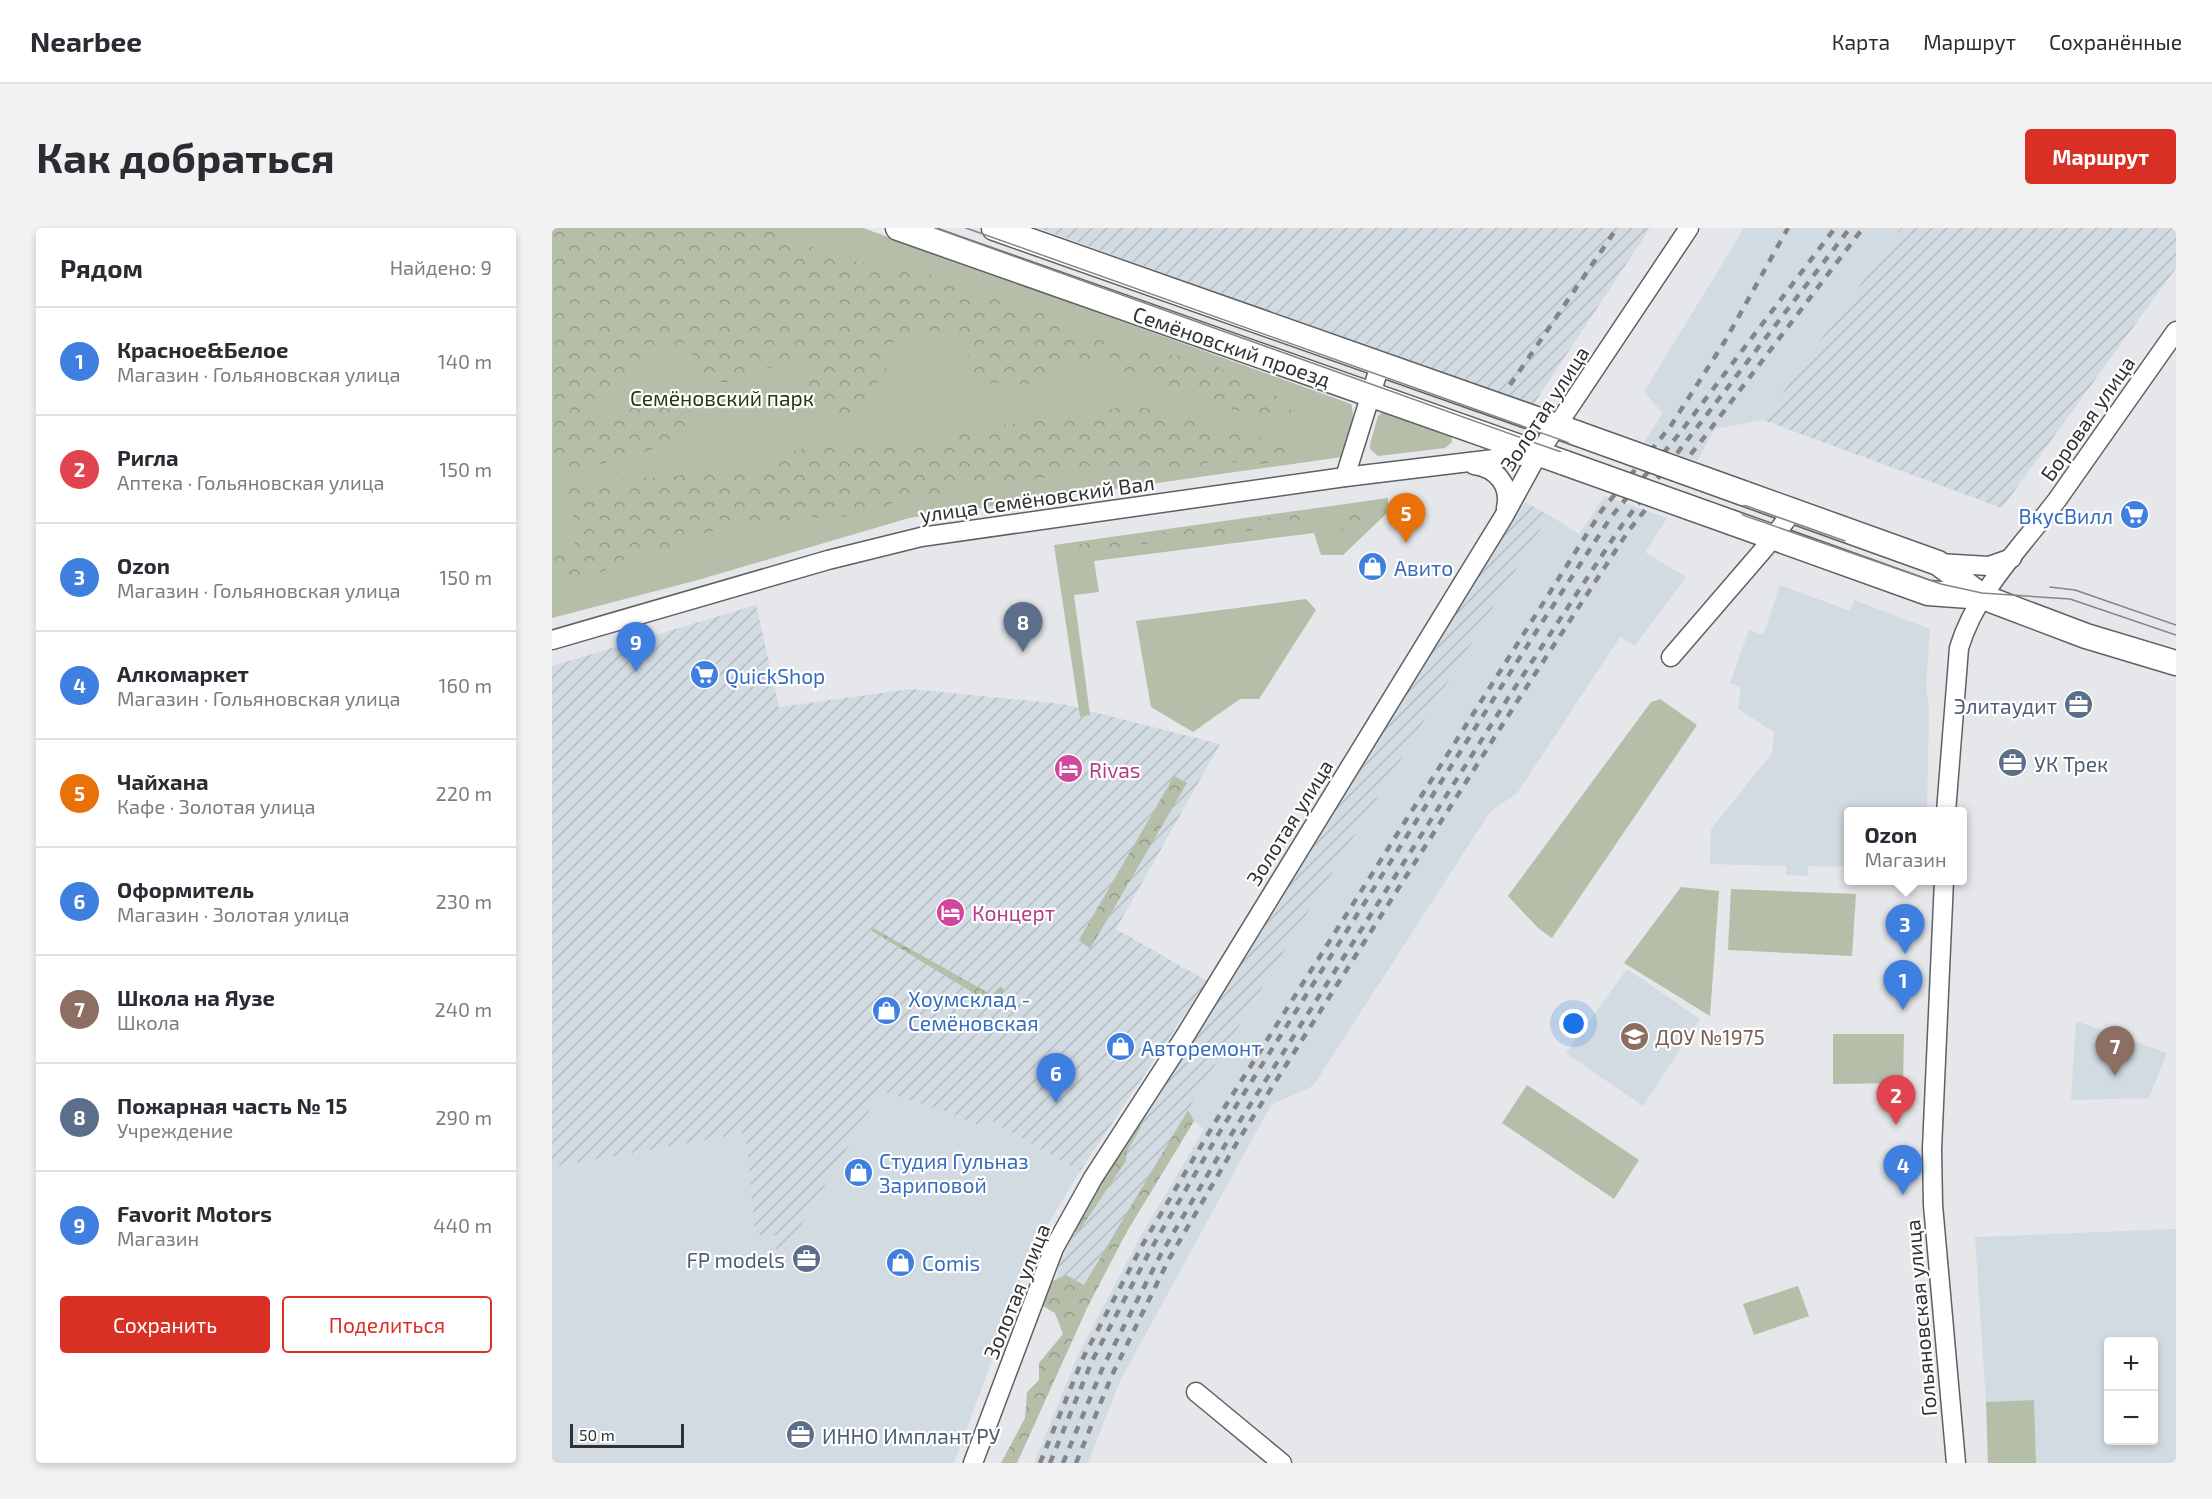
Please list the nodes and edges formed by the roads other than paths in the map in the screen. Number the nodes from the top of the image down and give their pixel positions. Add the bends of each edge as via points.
1 (898, 228) edge
2 (994, 228) edge
3 (1689, 228) edge
4 (2176, 332) edge
5 (1380, 364) junction
6 (1371, 395) junction
7 (1567, 430) junction
8 (1538, 454) junction
9 (1465, 464) junction
10 (1345, 477) junction
11 (1793, 511) junction
12 (1505, 513) junction
13 (1773, 537) junction
14 (2012, 558) junction
15 (1938, 563) junction
16 (1983, 597) junction
17 (552, 640) edge
18 (1671, 657) dead end
19 (2176, 663) edge
20 (1946, 807) edge
21 (1944, 885) edge
22 (1196, 1392) dead end
23 (973, 1463) edge
24 (1282, 1463) edge
25 (1956, 1463) edge

1 - 6 main road, Семёновский проезд
2 - 5 main road, Семёновский проезд
3 - 7 street, Золотая улица
4 - 14 street, Боровая улица
5 - 6 street
5 - 7 main road, Семёновский проезд
6 - 8 main road, Семёновский проезд
6 - 10 street
7 - 8 street, Золотая улица
7 - 11 main road, Семёновский проезд, bridge
8 - 9 street, улица Семёновский Вал
8 - 12 street, Золотая улица
8 - 13 main road, Семёновский проезд, bridge
9 - 10 street, улица Семёновский Вал
9 - 12 street via 1482,466 1499,477 1507,490
10 - 17 street, улица Семёновский Вал via 894,542
11 - 13 street
11 - 15 main road, Семёновский проезд
12 - 23 street, Золотая улица via 1185,1036 1093,1178 1054,1248
13 - 16 main road, Семёновский проезд via 1928,593
13 - 18 street
14 - 15 street via 1989,566
14 - 16 street, Боровая улица
15 - 16 main road, Семёновский проезд
16 - 19 main road via 2086,636
16 - 20 street via 1965,626 1959,648
21 - 25 street, Гольяновская улица via 1932,1149
22 - 24 street

